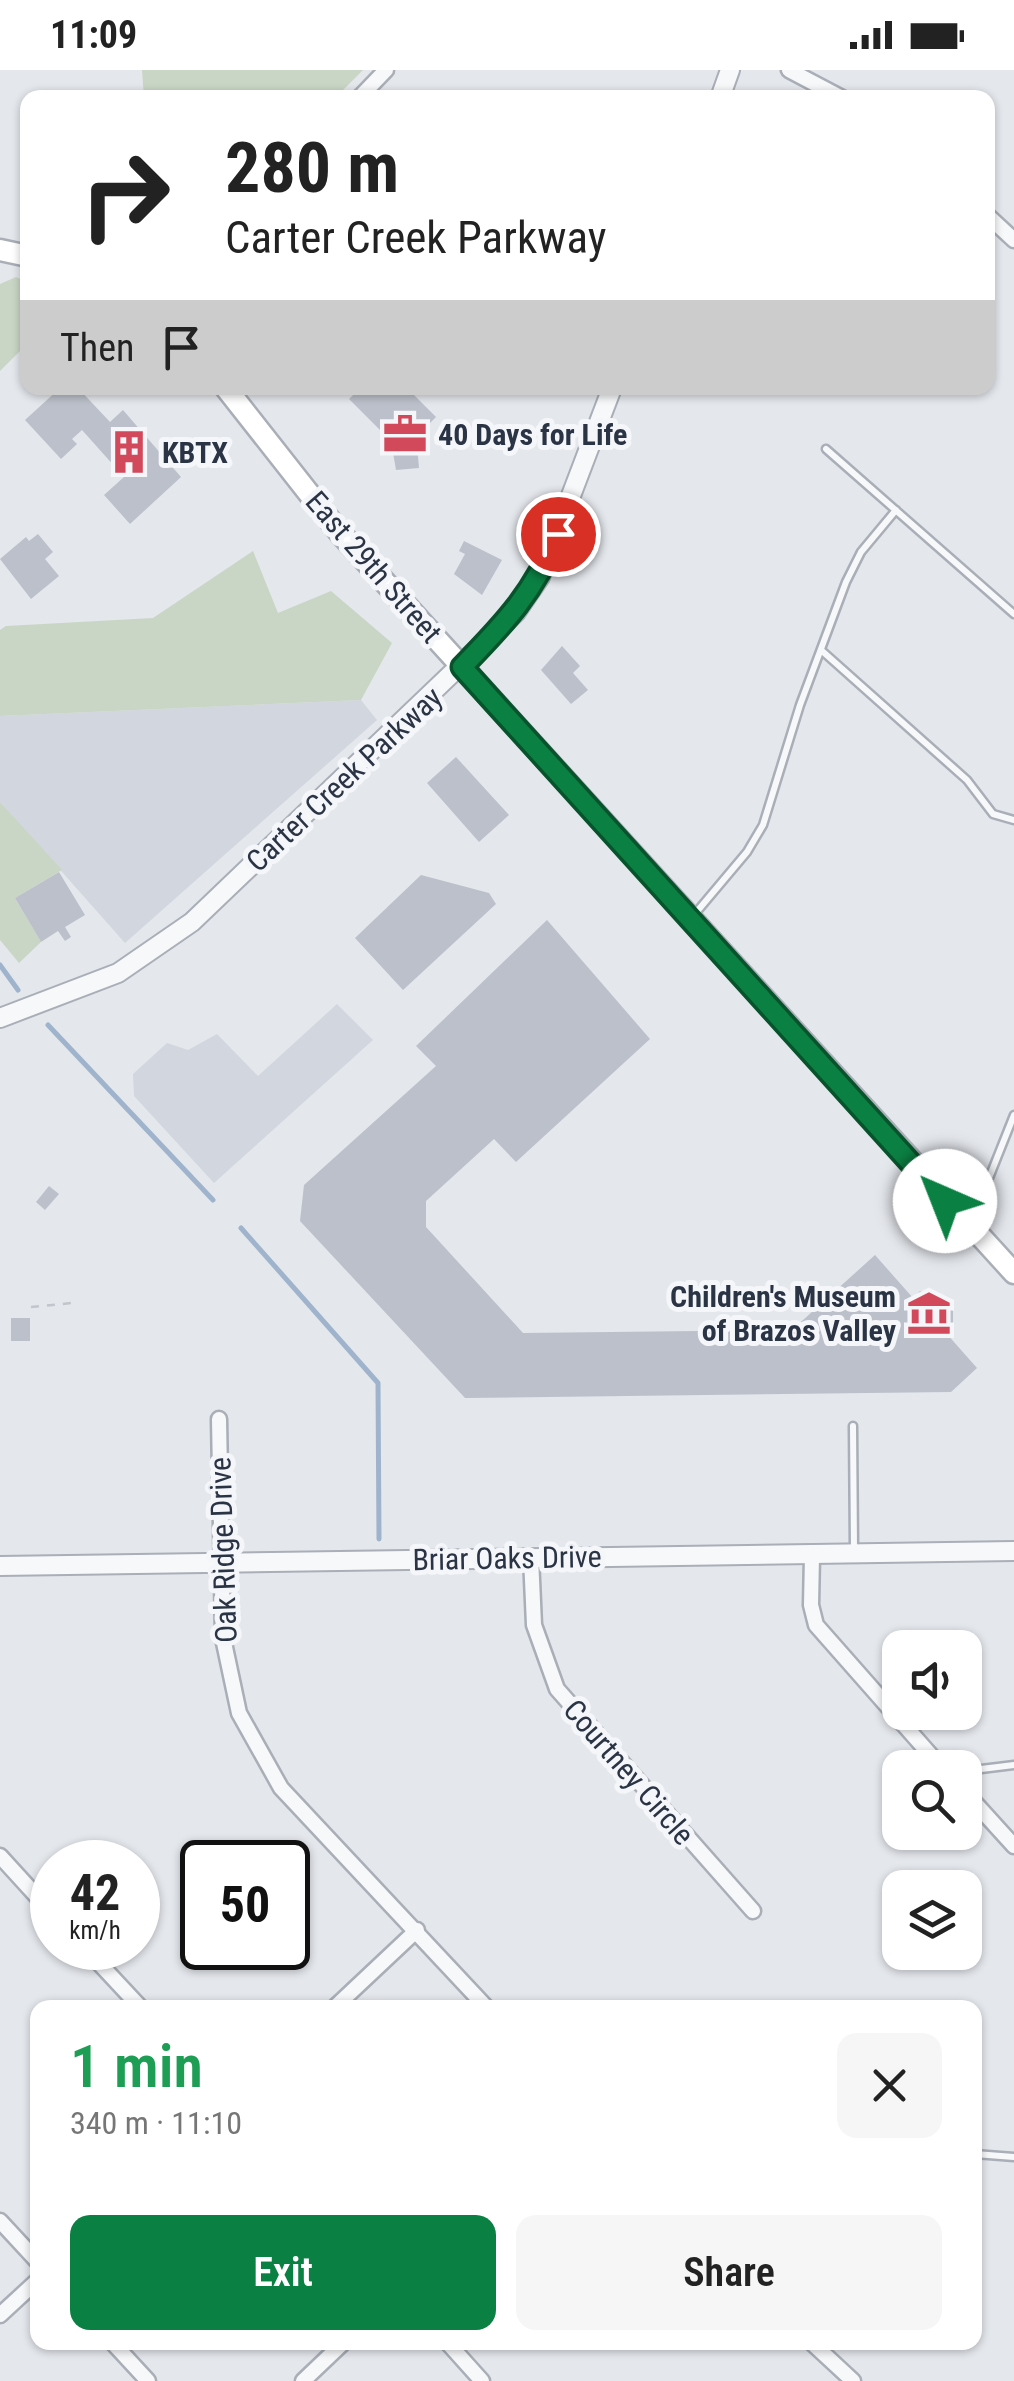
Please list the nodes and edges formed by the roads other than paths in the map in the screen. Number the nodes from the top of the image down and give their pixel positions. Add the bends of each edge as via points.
1 (386, 70) edge
2 (789, 70) edge
3 (367, 90) edge
4 (827, 90) edge
5 (995, 222) edge
6 (1014, 240) edge
7 (232, 395) edge
8 (609, 395) edge
9 (826, 449) dead end
10 (896, 510) junction
11 (1014, 614) edge
12 (821, 650) junction
13 (462, 667) junction
14 (1014, 820) edge
15 (690, 920) junction
16 (0, 1018) edge
17 (1014, 1115) edge
18 (963, 1219) junction
19 (1014, 1273) edge
20 (220, 1419) dead end
21 (852, 1426) dead end
22 (1014, 1551) edge
23 (854, 1555) junction
24 (812, 1556) junction
25 (531, 1558) junction
26 (224, 1562) junction
27 (0, 1566) edge
28 (926, 1750) edge
29 (1014, 1766) edge
30 (982, 1769) edge
31 (982, 1811) edge
32 (1014, 1846) edge
33 (0, 1856) edge
34 (30, 1889) edge
35 (753, 1911) dead end
36 (418, 1930) junction
37 (106, 1970) edge
38 (134, 2000) edge
39 (343, 2000) edge
40 (481, 2000) edge
41 (982, 2155) edge
42 (1014, 2157) edge
43 (0, 2221) edge
44 (30, 2253) edge
45 (30, 2288) edge
46 (0, 2316) edge
47 (119, 2350) edge
48 (336, 2350) edge
49 (454, 2350) edge
50 (820, 2350) edge
51 (148, 2381) edge
52 (303, 2381) edge
53 (482, 2381) edge
54 (853, 2381) edge

1 - 3 street
2 - 4 street
5 - 6 street
7 - 13 main road, East 29th Street via 340,533
8 - 13 street, Carter Creek Parkway via 540,578
9 - 10 lane
10 - 11 lane
10 - 12 lane via 852,566
12 - 14 lane via 966,780 994,814
12 - 15 lane via 756,840
13 - 15 main road, East 29th Street
13 - 16 street, Carter Creek Parkway via 192,922 145,958
15 - 18 main road, East 29th Street
17 - 18 lane
18 - 19 main road, East 29th Street
20 - 26 street, Oak Ridge Drive
21 - 23 lane
22 - 23 street, Briar Oaks Drive
23 - 24 street, Briar Oaks Drive
24 - 25 street, Briar Oaks Drive
24 - 28 street via 816,1625
25 - 26 street, Briar Oaks Drive
25 - 35 street, Courtney Circle via 534,1625 556,1689
26 - 27 street, Briar Oaks Drive
26 - 36 street, Oak Ridge Drive via 230,1676 261,1758
29 - 30 lane
31 - 32 street
33 - 34 street
36 - 39 street
36 - 40 street, Oak Ridge Drive
37 - 38 street
41 - 42 lane
43 - 44 street
45 - 46 street
47 - 51 street
48 - 52 street
49 - 53 street
50 - 54 street

